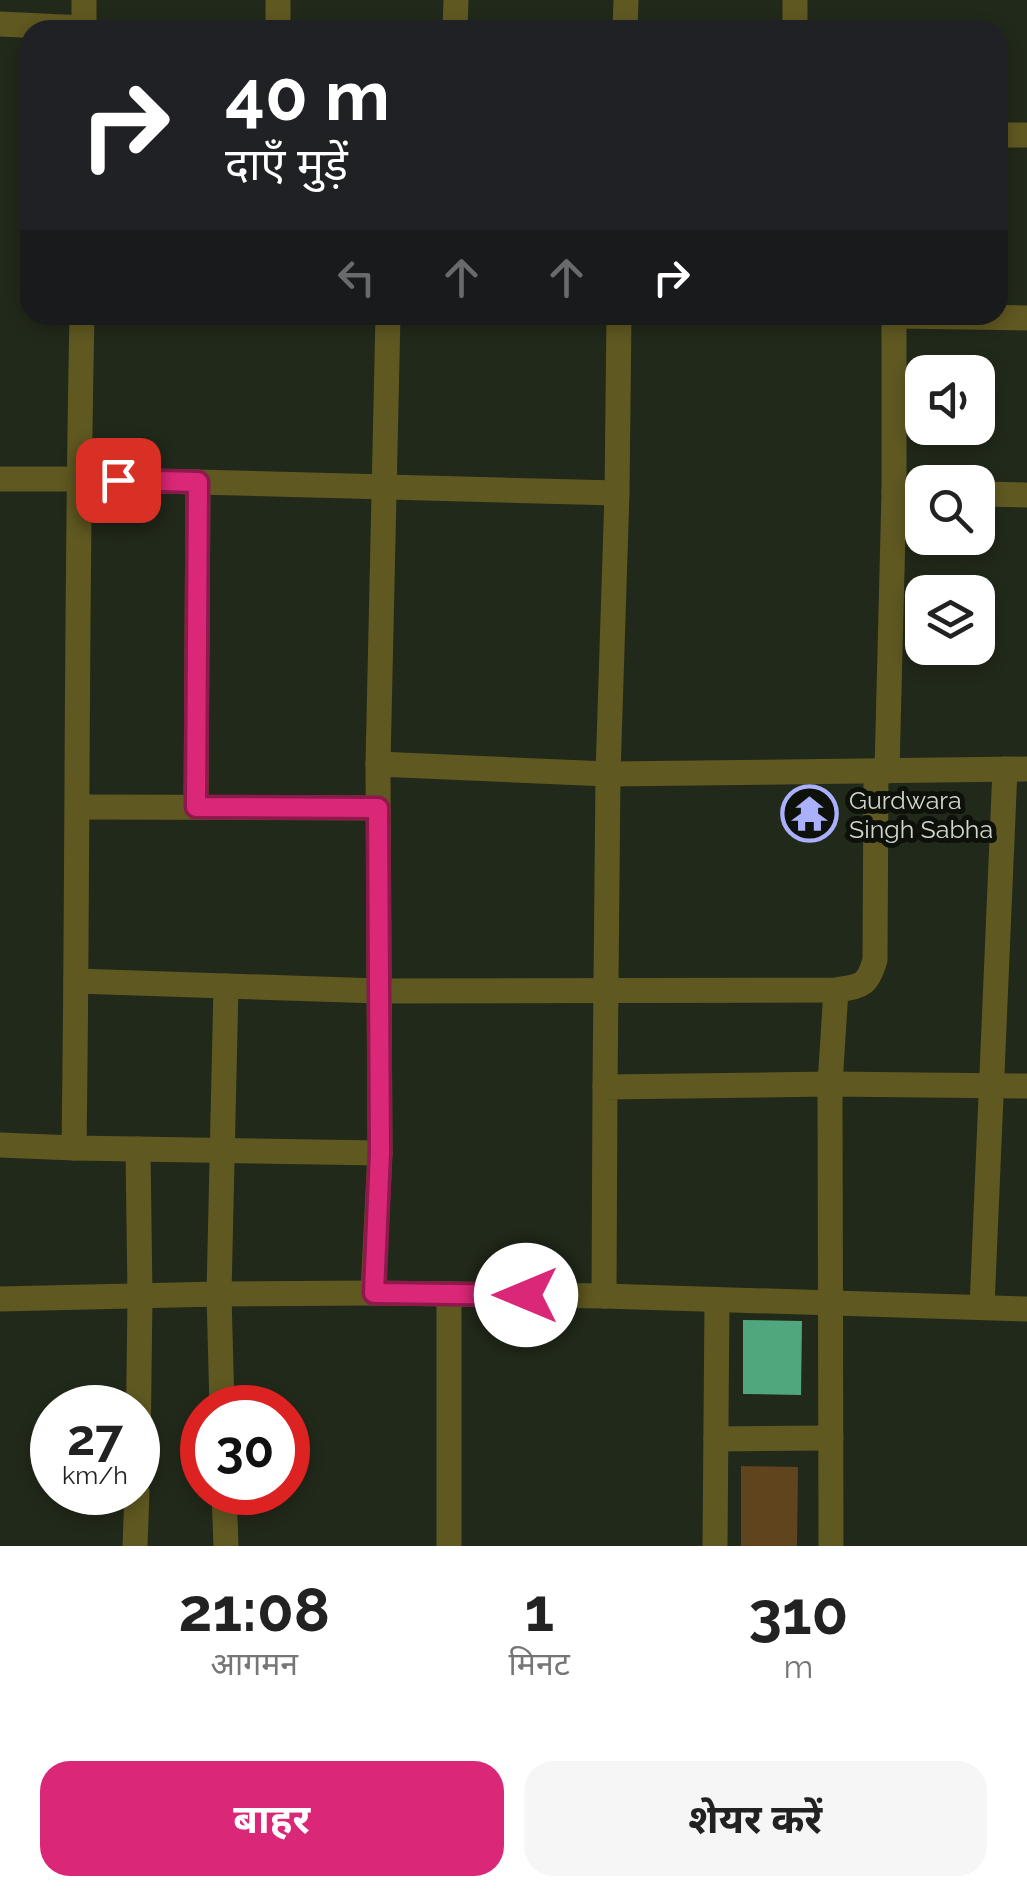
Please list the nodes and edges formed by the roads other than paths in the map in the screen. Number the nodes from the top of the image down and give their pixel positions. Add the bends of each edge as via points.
1 (82, 325) edge
2 (388, 325) edge
3 (618, 325) edge
4 (894, 325) edge
5 (0, 479) edge
6 (78, 479) junction
7 (198, 482) junction
8 (383, 486) junction
9 (894, 492) junction
10 (905, 492) edge
11 (616, 493) junction
12 (995, 494) edge
13 (1027, 494) edge
14 (378, 764) junction
15 (1016, 769) edge
16 (881, 771) junction
17 (608, 774) junction
18 (78, 806) junction
19 (196, 807) junction
20 (378, 808) junction
21 (76, 981) junction
22 (226, 986) junction
23 (836, 990) junction
24 (606, 991) junction
25 (379, 992) junction
26 (830, 1084) junction
27 (991, 1086) junction
28 (1027, 1086) edge
29 (606, 1087) junction
30 (0, 1145) edge
31 (74, 1148) junction
32 (138, 1150) junction
33 (223, 1151) junction
34 (380, 1153) junction
35 (374, 1293) junction
36 (219, 1294) junction
37 (450, 1294) junction
38 (140, 1296) junction
39 (604, 1296) junction
40 (0, 1300) edge
41 (716, 1300) junction
42 (831, 1303) junction
43 (982, 1308) junction
44 (1027, 1309) edge
45 (139, 1385) edge
46 (221, 1385) edge
47 (831, 1438) junction
48 (716, 1440) junction
49 (136, 1515) edge
50 (225, 1515) edge
51 (135, 1546) edge
52 (226, 1546) edge
53 (449, 1546) edge
54 (715, 1546) edge
55 (831, 1546) edge

1 - 6 street
2 - 8 street
3 - 11 street
4 - 9 street
5 - 6 street
6 - 7 street
6 - 18 street
7 - 8 street
7 - 19 street
8 - 11 street
8 - 14 street
9 - 10 street
9 - 16 street
11 - 17 street
12 - 13 street
14 - 17 street
14 - 20 street
15 - 16 street
15 - 27 street
16 - 17 street
16 - 23 street via 875,960 862,986
17 - 24 street
18 - 19 street
18 - 21 street
19 - 20 street
20 - 25 street
21 - 22 street
21 - 31 street
22 - 25 street
22 - 33 street
23 - 24 street
23 - 26 street
24 - 25 street
24 - 29 street
25 - 34 street
26 - 27 street
26 - 29 street
26 - 42 street
27 - 28 street
27 - 43 street
29 - 39 street
30 - 31 street
31 - 32 street
32 - 33 street
32 - 38 street
33 - 34 street
33 - 36 street
34 - 35 street
35 - 36 street
35 - 37 street
36 - 38 street
36 - 46 street
37 - 39 street
37 - 53 street
38 - 40 street
38 - 45 street
39 - 41 street
41 - 42 street
41 - 48 street
42 - 43 street
42 - 47 street
43 - 44 street
47 - 48 street
47 - 55 street
48 - 54 street
49 - 51 street
50 - 52 street

